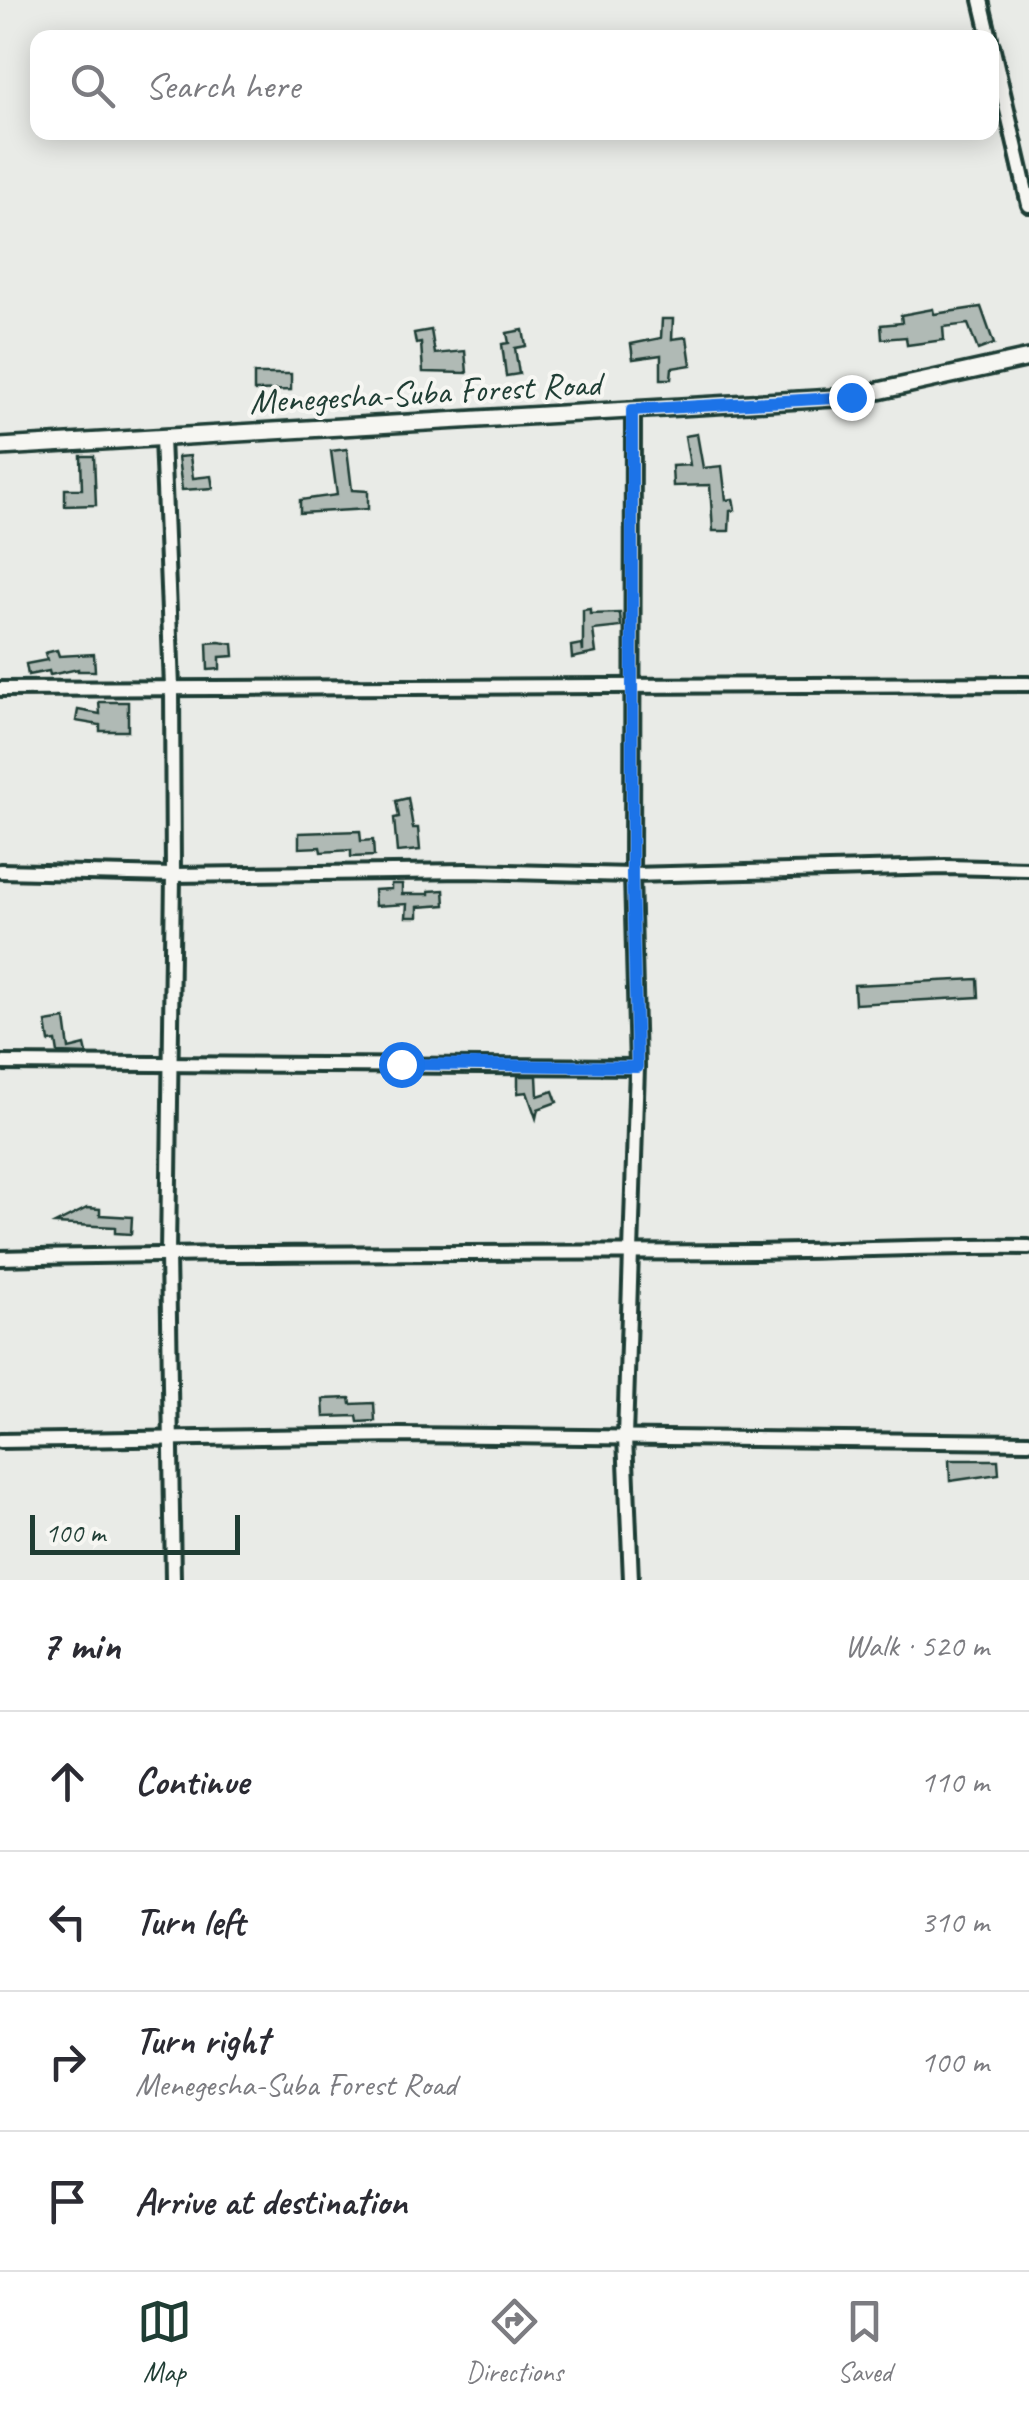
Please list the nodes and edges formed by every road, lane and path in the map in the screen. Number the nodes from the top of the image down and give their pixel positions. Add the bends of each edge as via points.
1 (981, 0) edge
2 (988, 30) edge
3 (999, 75) edge
4 (1029, 206) edge
5 (1029, 358) edge
6 (632, 410) junction
7 (162, 438) junction
8 (0, 447) edge
9 (634, 684) junction
10 (1029, 684) edge
11 (172, 687) junction
12 (0, 689) edge
13 (1029, 869) edge
14 (0, 872) edge
15 (173, 875) junction
16 (632, 875) junction
17 (0, 1063) edge
18 (172, 1066) junction
19 (637, 1067) junction
20 (1029, 1247) edge
21 (633, 1251) junction
22 (168, 1254) junction
23 (0, 1258) edge
24 (625, 1437) junction
25 (173, 1438) junction
26 (0, 1442) edge
27 (1029, 1442) edge
28 (173, 1580) edge
29 (631, 1580) edge

1 - 2 street
3 - 4 street
5 - 6 street, Menegesha-Suba Forest Road via 851,397
6 - 7 street, Menegesha-Suba Forest Road
6 - 9 street
7 - 8 street, Menegesha-Suba Forest Road
7 - 11 street
9 - 10 street
9 - 11 street
9 - 16 street
11 - 12 street
11 - 15 street
13 - 16 street
14 - 15 street
15 - 16 street
15 - 18 street
16 - 19 street
17 - 18 street
18 - 19 street
18 - 22 street
19 - 21 street
20 - 21 street
21 - 22 street
21 - 24 street
22 - 23 street
22 - 25 street
24 - 25 street
24 - 27 street
24 - 29 street
25 - 26 street
25 - 28 street

